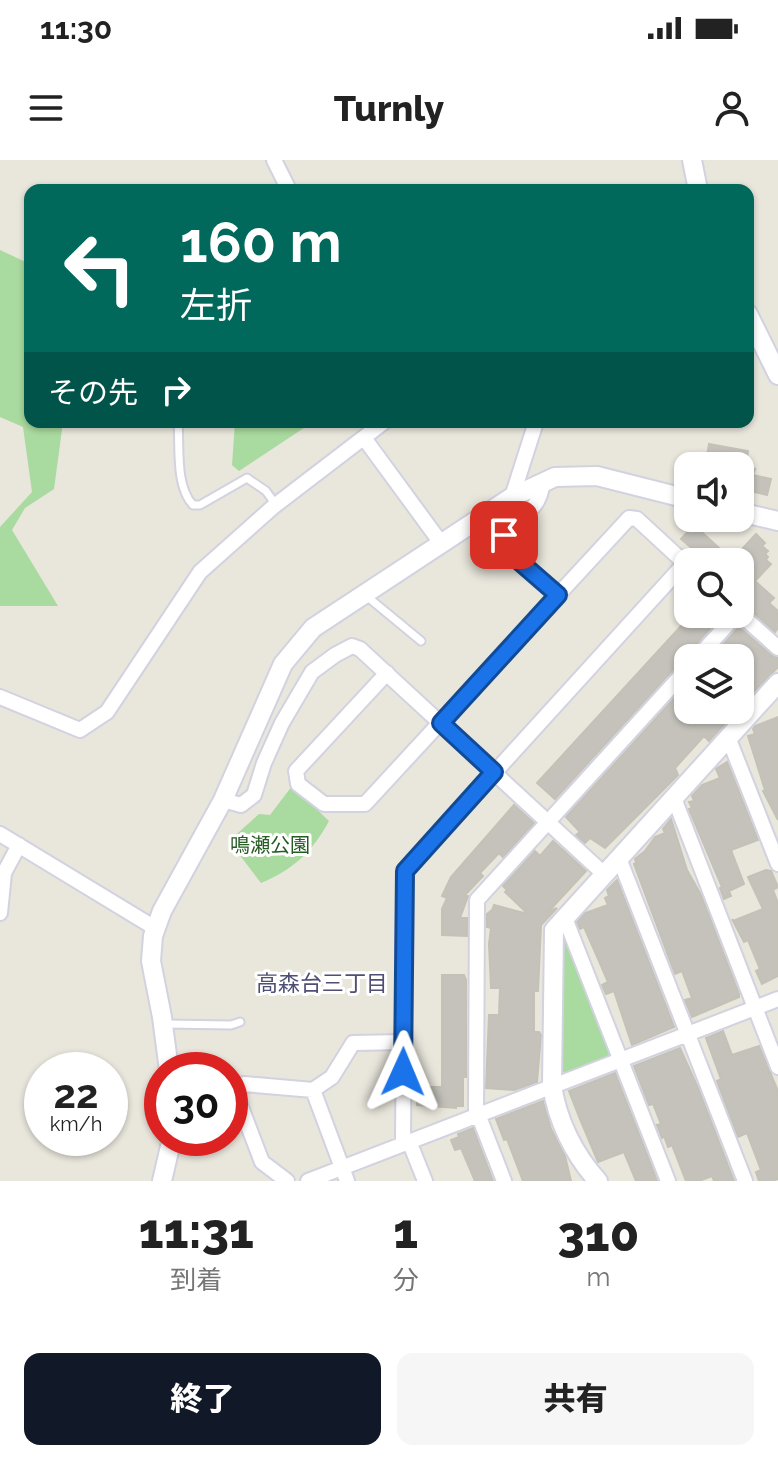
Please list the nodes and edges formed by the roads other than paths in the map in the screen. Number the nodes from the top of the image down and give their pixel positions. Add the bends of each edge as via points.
1 (274, 160) edge
2 (692, 160) edge
3 (286, 184) edge
4 (697, 184) edge
5 (754, 326) edge
6 (778, 375) edge
7 (178, 428) edge
8 (376, 428) edge
9 (534, 428) edge
10 (364, 438) junction
11 (543, 483) junction
12 (674, 495) edge
13 (512, 497) junction
14 (276, 505) junction
15 (754, 515) edge
16 (778, 521) edge
17 (441, 543) junction
18 (674, 552) edge
19 (674, 578) edge
20 (364, 594) junction
21 (558, 595) junction
22 (725, 628) edge
23 (754, 628) edge
24 (421, 641) dead end
25 (710, 644) edge
26 (778, 648) edge
27 (387, 673) junction
28 (674, 683) edge
29 (778, 683) edge
30 (0, 697) edge
31 (441, 723) junction
32 (728, 737) junction
33 (494, 772) junction
34 (674, 798) junction
35 (223, 800) junction
36 (547, 822) junction
37 (0, 834) edge
38 (19, 845) junction
39 (619, 858) junction
40 (778, 864) edge
41 (604, 874) junction
42 (0, 913) edge
43 (565, 918) junction
44 (155, 928) junction
45 (778, 999) edge
46 (755, 1008) junction
47 (240, 1022) dead end
48 (163, 1024) junction
49 (688, 1034) junction
50 (404, 1042) junction
51 (167, 1052) edge
52 (621, 1060) junction
53 (778, 1067) edge
54 (552, 1085) junction
55 (313, 1090) junction
56 (477, 1114) junction
57 (406, 1142) junction
58 (168, 1156) edge
59 (344, 1174) edge
60 (162, 1181) edge
61 (287, 1181) edge
62 (308, 1181) edge
63 (425, 1181) edge
64 (504, 1181) edge
65 (598, 1181) edge
66 (668, 1181) edge
67 (745, 1181) edge

1 - 3 street
2 - 4 street
5 - 6 street
7 - 14 lane via 183,484 193,505 247,478
8 - 10 street
9 - 13 street
10 - 14 street
10 - 17 street
11 - 12 street via 555,477 597,476
11 - 13 street
11 - 21 street via 531,510 510,525 504,548
13 - 17 street
14 - 30 street via 200,572 107,712 80,730
15 - 16 street
17 - 20 street
18 - 21 street via 637,519 629,518
19 - 33 street
20 - 24 lane
20 - 35 street via 313,628 283,664
21 - 31 street
22 - 25 street
23 - 26 street
27 - 31 street
27 - 31 street via 296,771 298,784 324,804 365,804
27 - 35 street via 352,646 312,672 282,723 254,795 241,805
28 - 36 street
29 - 32 street
31 - 33 street
32 - 34 street
32 - 40 street
33 - 36 street
33 - 50 street via 405,871
34 - 39 street
34 - 46 street
35 - 44 street
36 - 41 street
36 - 56 street via 477,900
37 - 38 street
38 - 42 street via 4,873
38 - 44 street
39 - 41 street
39 - 49 street
41 - 43 street
43 - 52 street
43 - 54 street via 554,930
44 - 48 street via 151,961
45 - 46 street
46 - 49 street
46 - 53 street
47 - 48 lane
48 - 51 street
49 - 52 street
49 - 67 street
50 - 55 street via 353,1043 332,1077
50 - 57 street
52 - 54 street
52 - 66 street
54 - 56 street
54 - 65 street via 577,1157
55 - 59 street
55 - 61 street via 244,1084 236,1094 262,1162
56 - 57 street
56 - 64 street
57 - 59 street
57 - 63 street
58 - 60 street
59 - 62 street

